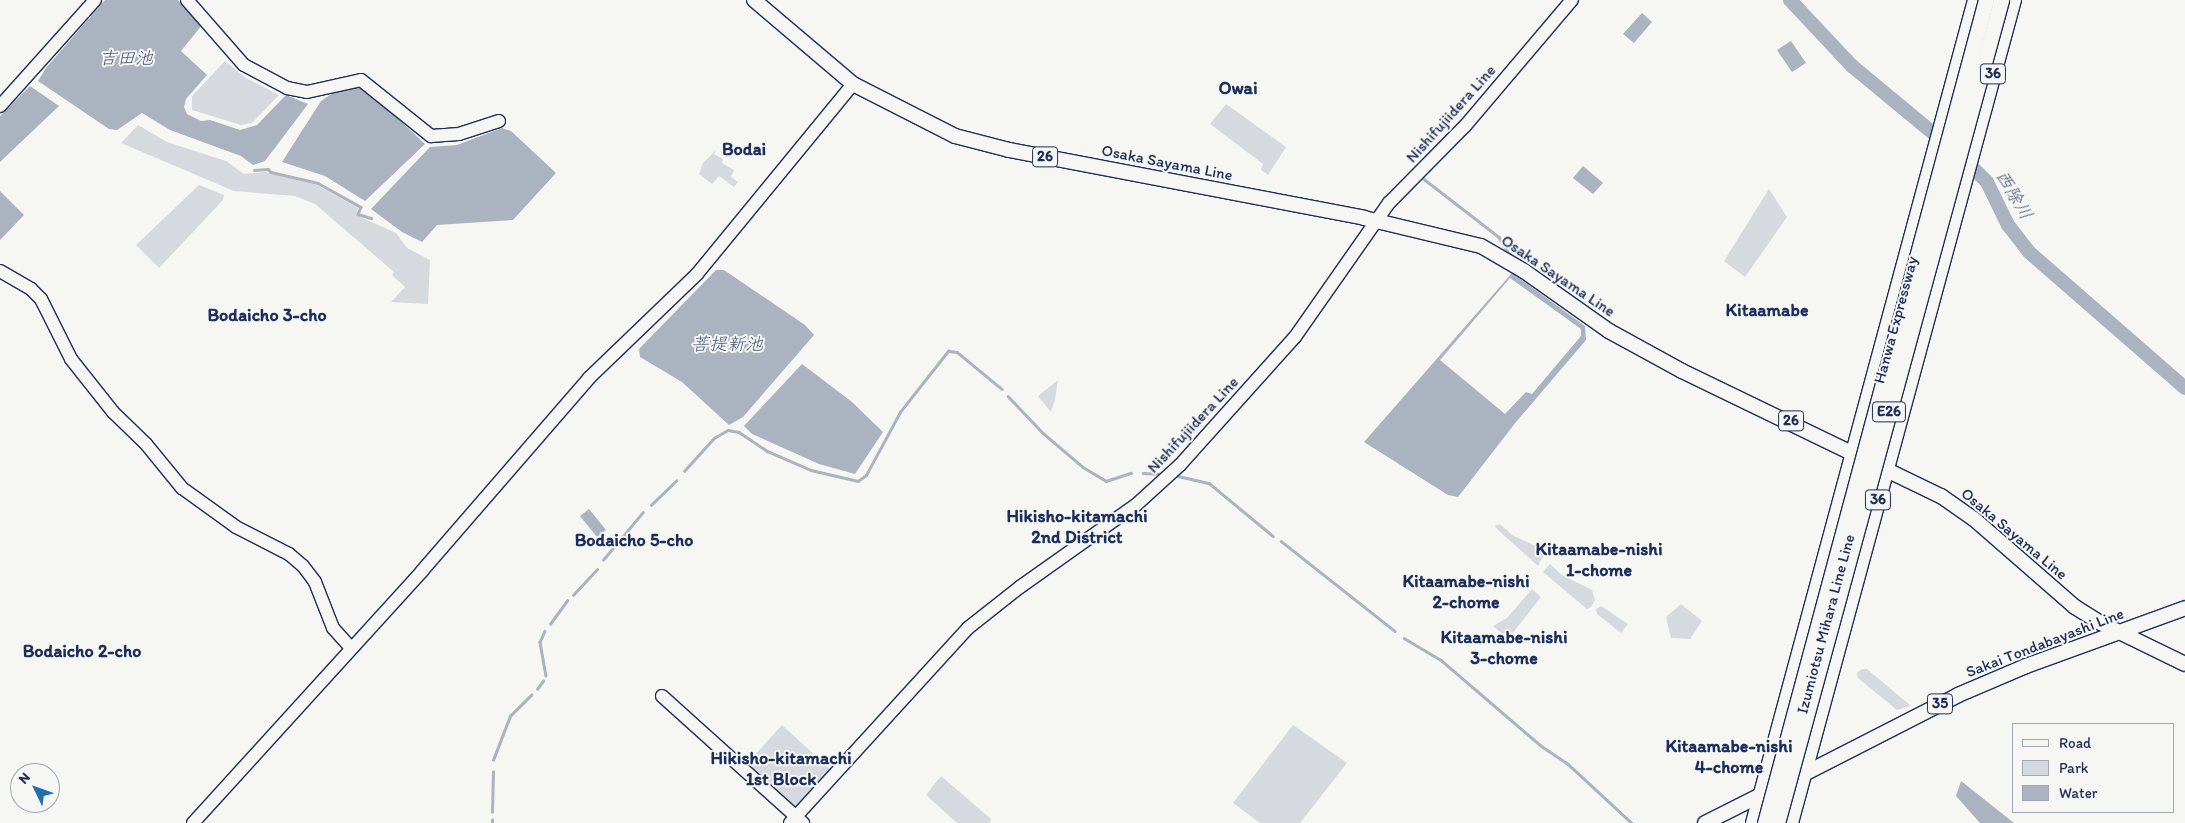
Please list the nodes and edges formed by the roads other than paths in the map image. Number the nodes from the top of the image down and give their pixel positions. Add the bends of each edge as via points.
1 (95, 0) edge
2 (187, 0) edge
3 (754, 0) edge
4 (1572, 0) edge
5 (1975, 0) edge
6 (1986, 0) edge
7 (2001, 0) edge
8 (2014, 0) edge
9 (852, 84) junction
10 (0, 106) edge
11 (499, 121) dead end
12 (1375, 220) junction
13 (0, 271) edge
14 (1854, 451) junction
15 (1887, 467) junction
16 (2185, 608) edge
17 (2120, 633) junction
18 (351, 648) junction
19 (2185, 664) edge
20 (662, 696) dead end
21 (1804, 774) junction
22 (1761, 795) junction
23 (796, 821) edge
24 (193, 823) edge
25 (1706, 823) edge
26 (1753, 823) edge
27 (1764, 823) edge
28 (1777, 823) edge
29 (1791, 823) edge

1 - 10 street
2 - 11 street via 244,65 287,88 306,92 361,80 431,136 459,134
3 - 9 main road, Osaka Sayama Line / 26
4 - 12 street, Nishifujiidera Line via 1465,126
5 - 14 main road, Izumiotsu Mihara Line Line / 36
6 - 27 highway, Hanwa Expressway / E26, bridge
7 - 28 highway, Hanwa Expressway / E26, bridge
8 - 15 main road, Izumiotsu Mihara Line Line / 36
9 - 12 main road, Osaka Sayama Line / 26 via 955,136 981,144
9 - 18 street via 696,274 589,378 427,566
12 - 14 main road, Osaka Sayama Line / 26 via 1481,246 1524,271 1617,336 1682,371
12 - 23 street, Nishifujiidera Line via 1295,337 1180,465 1136,506 1020,587 968,628
13 - 18 street via 31,289 41,299 71,360 182,488 229,522 293,557 303,566 315,582 333,628
14 - 15 main road, Osaka Sayama Line / 26
14 - 22 main road, Izumiotsu Mihara Line Line / 36
15 - 17 main road, Osaka Sayama Line / 26 via 1942,496 1974,519 2075,607
15 - 21 main road, Izumiotsu Mihara Line Line / 36
16 - 17 main road, Sakai Tondabayashi Line / 35
17 - 19 main road, Osaka Sayama Line / 26
17 - 21 main road, Sakai Tondabayashi Line / 35 via 2026,666 1958,695
18 - 24 street
20 - 23 street
21 - 22 main road, Sakai Tondabayashi Line / 35
21 - 29 main road, Izumiotsu Mihara Line Line / 36
22 - 25 main road, Sakai Tondabayashi Line / 35
22 - 26 main road, Izumiotsu Mihara Line Line / 36

